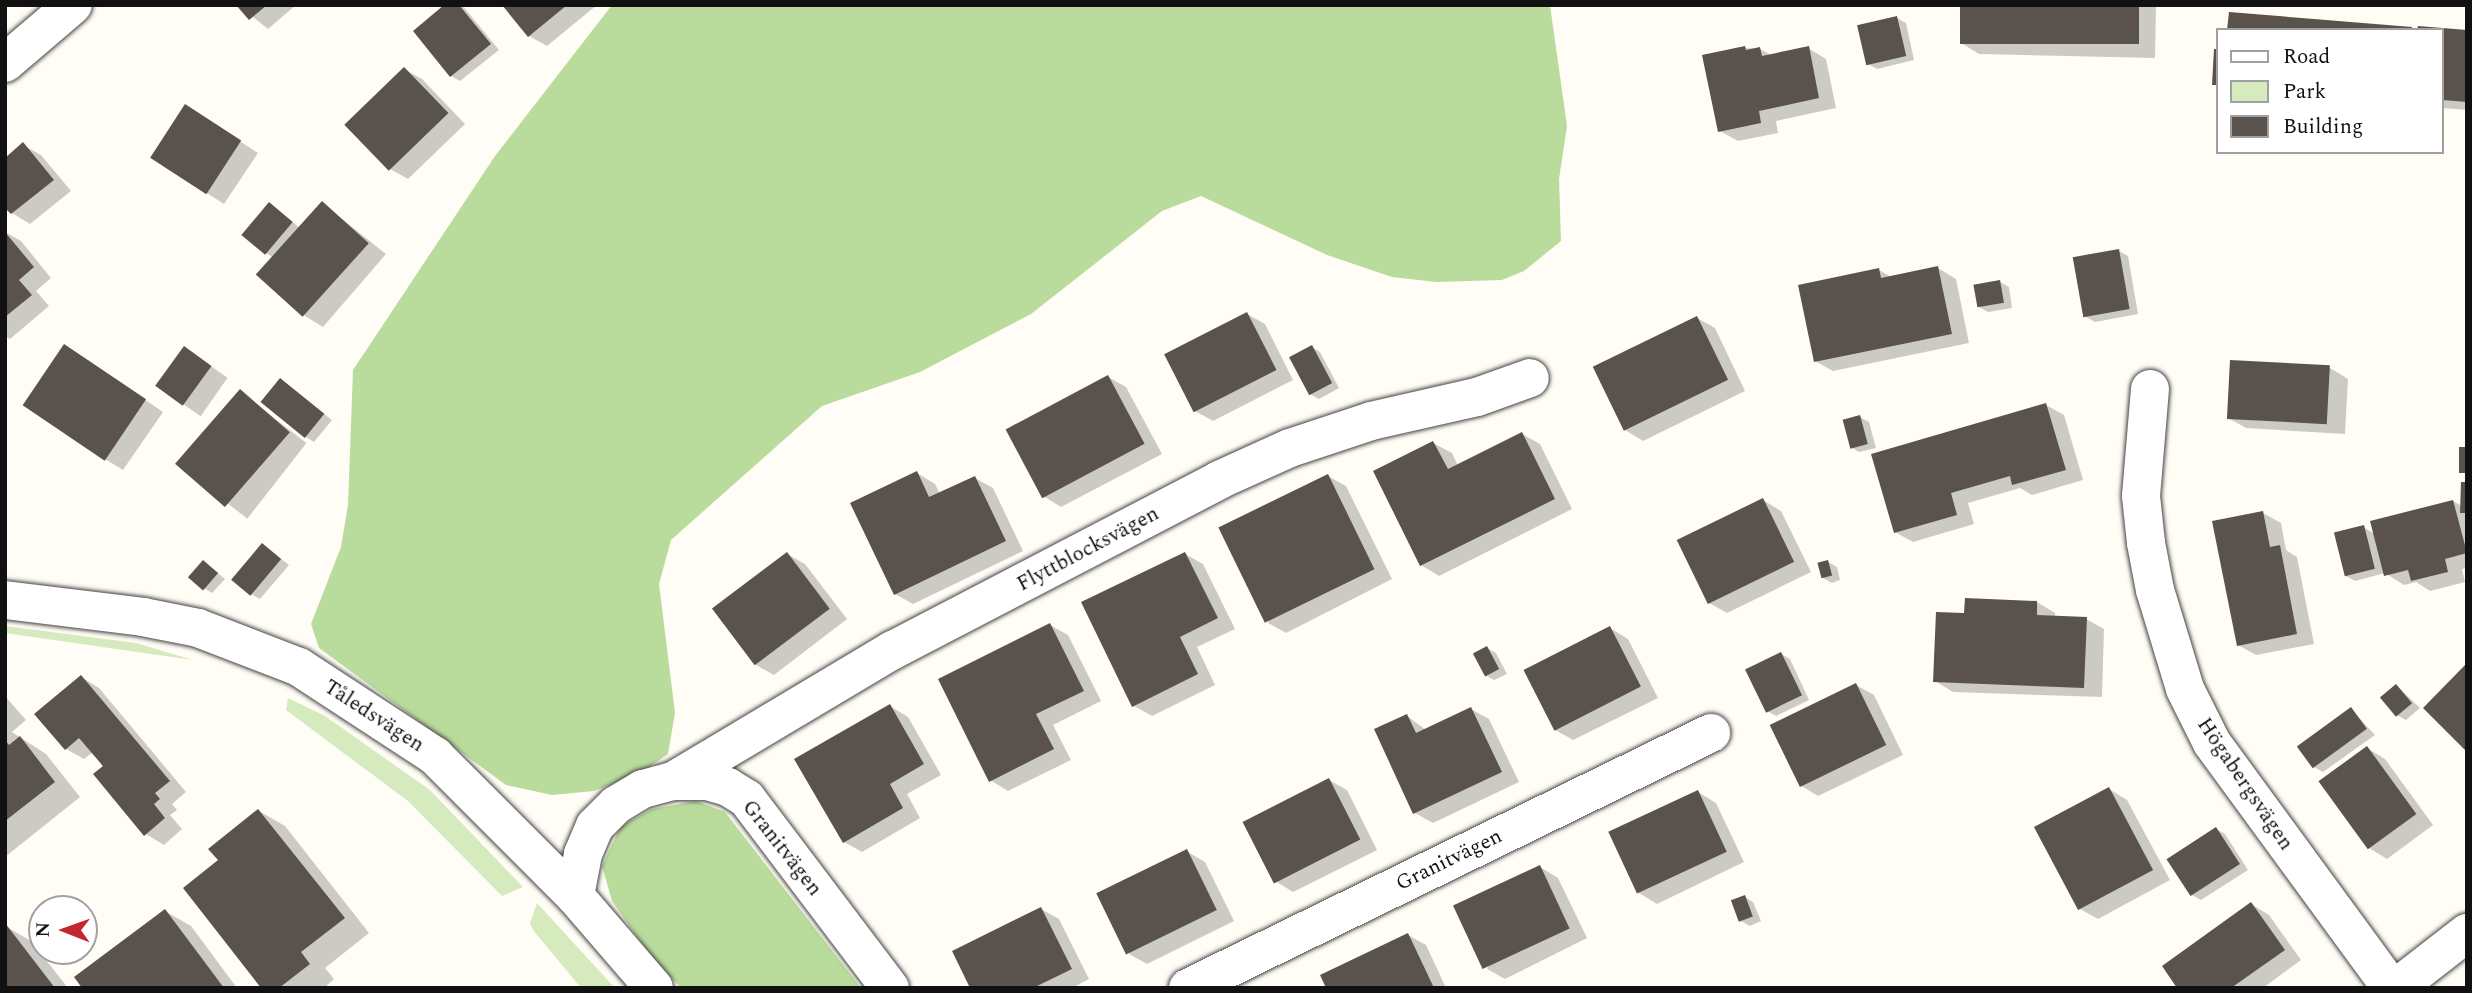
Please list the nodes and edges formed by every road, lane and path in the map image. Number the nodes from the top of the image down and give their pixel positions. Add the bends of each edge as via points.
1 (73, 5) edge
2 (5, 63) edge
3 (1530, 378) dead end
4 (2150, 389) dead end
5 (5, 600) edge
6 (1711, 733) dead end
7 (673, 781) junction
8 (576, 897) junction
9 (2467, 933) edge
10 (654, 988) edge
11 (890, 988) edge
12 (1188, 988) edge
13 (2394, 988) edge

1 - 2 street
3 - 7 street, Flyttblocksvägen via 1477,397 1371,421 1290,448 1219,480 893,650
4 - 13 street, Högabergsvägen via 2141,496 2146,543 2155,590 2186,689 2212,743
5 - 8 street, Tåledsvägen via 198,628 299,667 435,756
6 - 12 street, Granitvägen
7 - 8 street, Granitvägen via 634,794 595,826 583,854
7 - 11 street, Granitvägen via 707,781 747,799
8 - 10 street, Tåledsvägen
9 - 13 street

